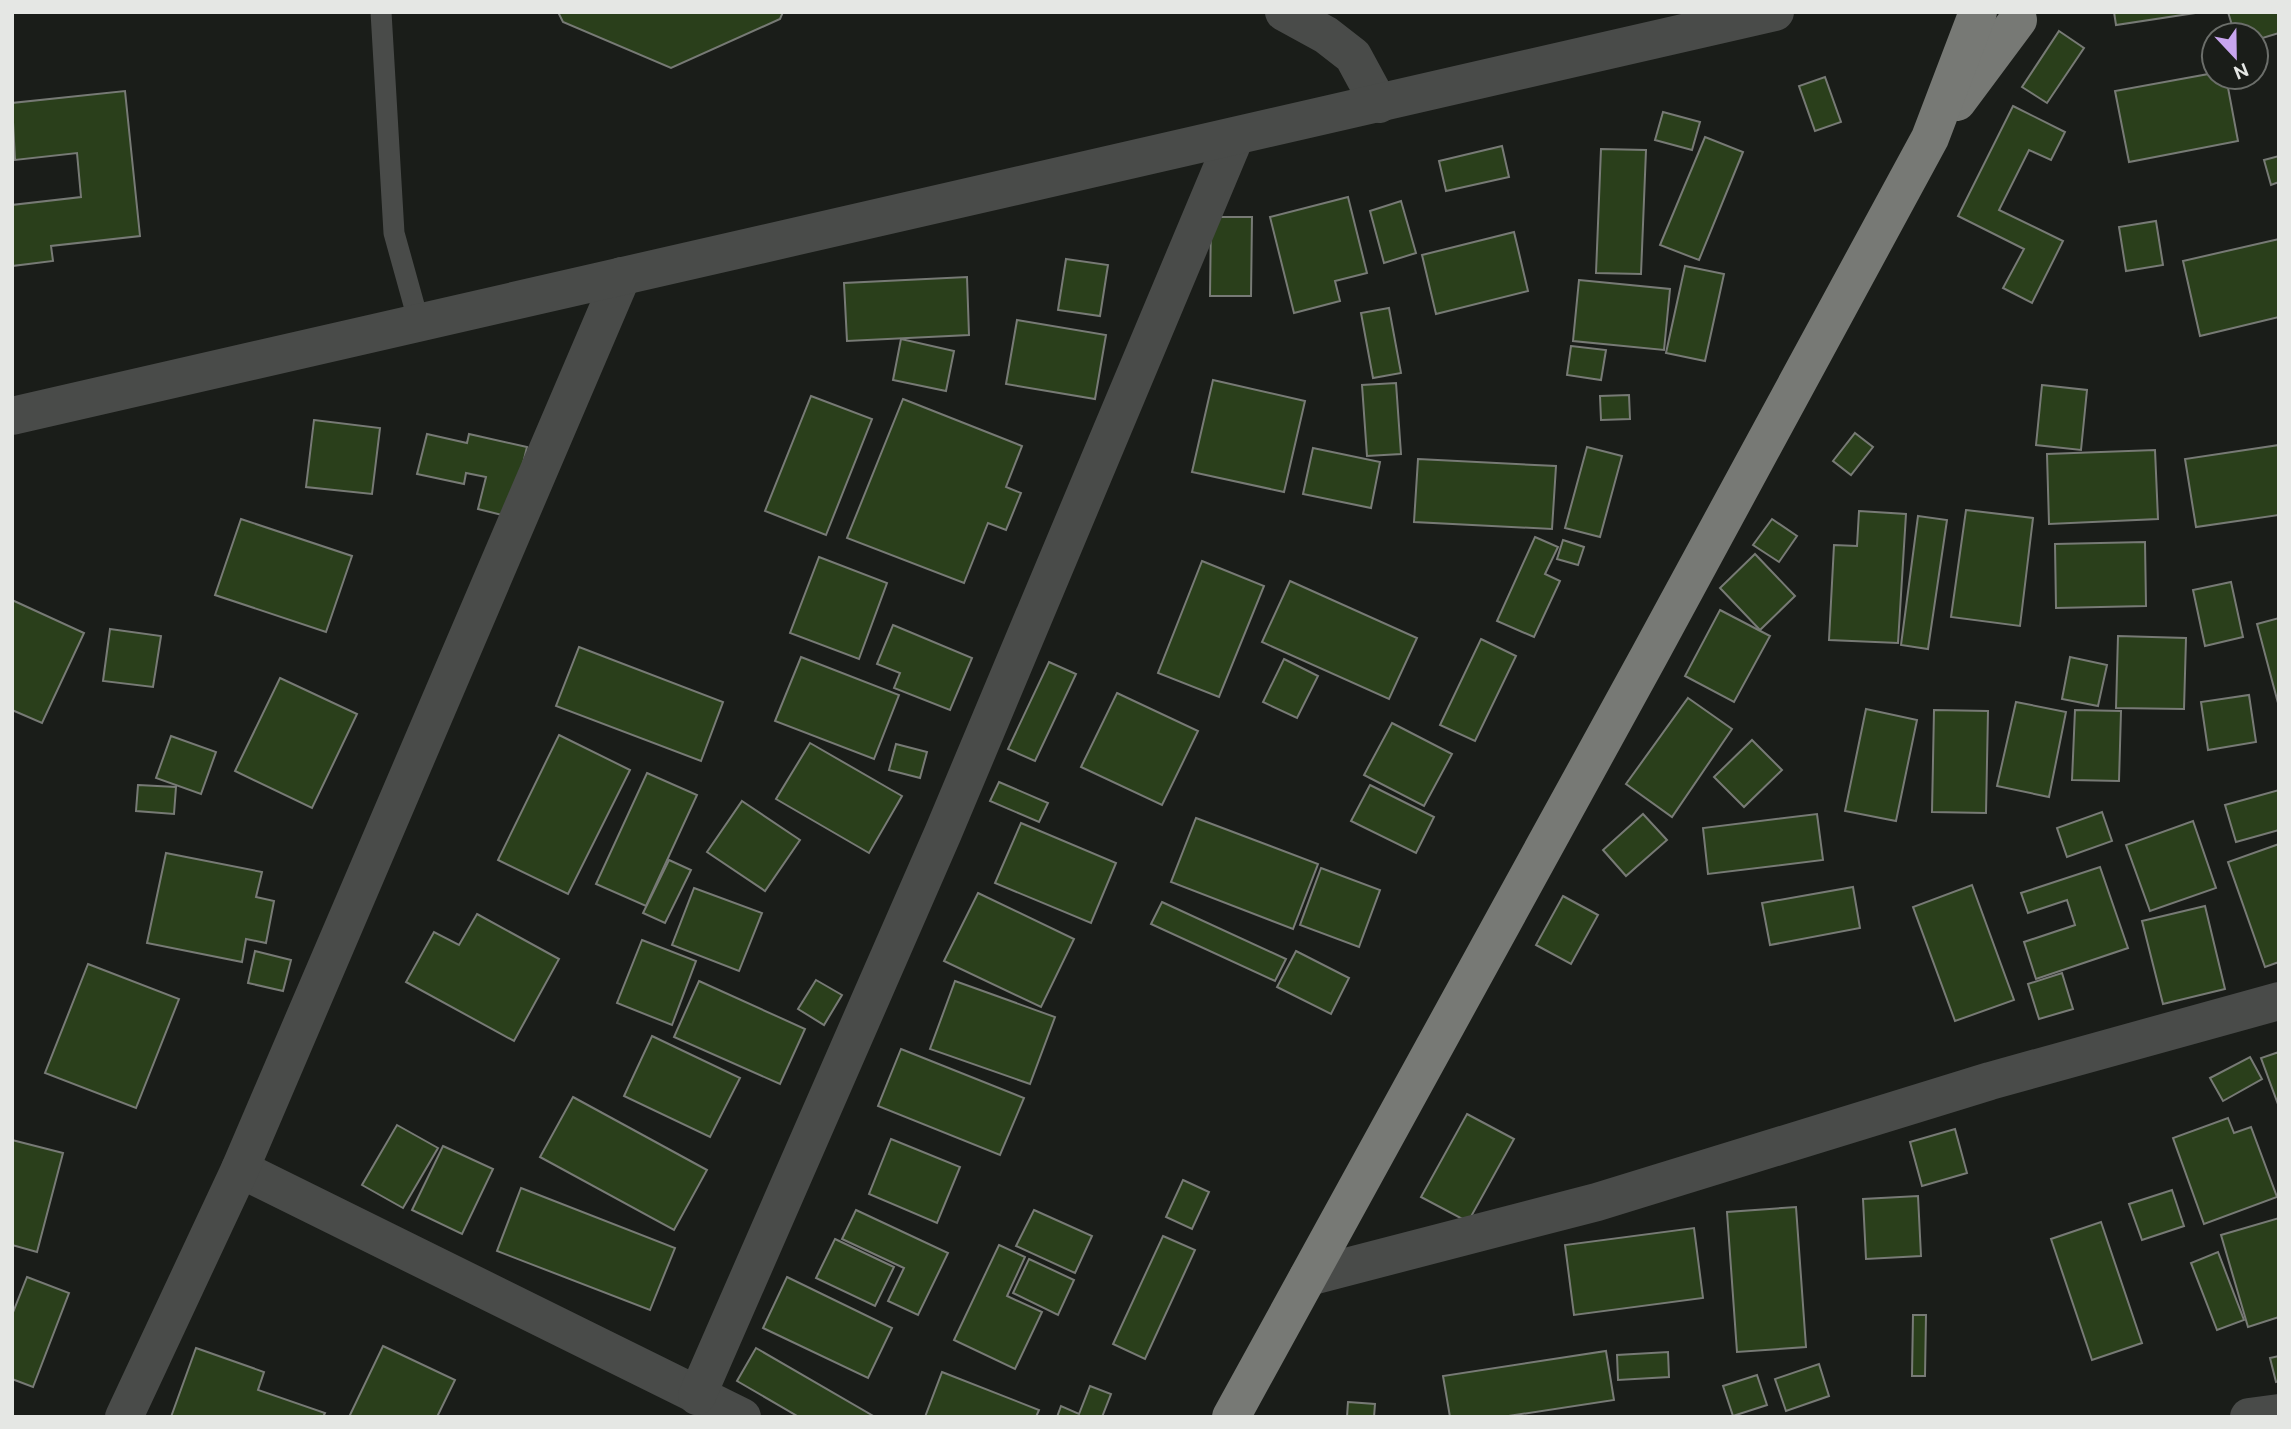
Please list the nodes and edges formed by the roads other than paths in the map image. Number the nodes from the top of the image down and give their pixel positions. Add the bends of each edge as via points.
1 (381, 12) edge
2 (1284, 12) edge
3 (1775, 12) edge
4 (1978, 12) edge
5 (2015, 15) edge
6 (1380, 104) junction
7 (1235, 137) junction
8 (1930, 138) junction
9 (622, 276) junction
10 (419, 323) junction
11 (12, 416) edge
12 (2279, 1002) edge
13 (240, 1168) junction
14 (1307, 1277) junction
15 (697, 1396) junction
16 (2279, 1413) edge
17 (124, 1417) edge
18 (741, 1417) edge
19 (1231, 1417) edge
20 (2249, 1417) edge

1 - 10 lane via 394,233
2 - 6 street via 1353,56
3 - 6 street
4 - 8 main road
5 - 8 main road
6 - 7 street
7 - 9 street
7 - 15 street via 943,832
8 - 14 main road
9 - 10 street
9 - 13 street
10 - 11 street
12 - 14 street via 1990,1080 1597,1202
13 - 15 street
13 - 17 street
14 - 19 main road
15 - 18 street
16 - 20 street

